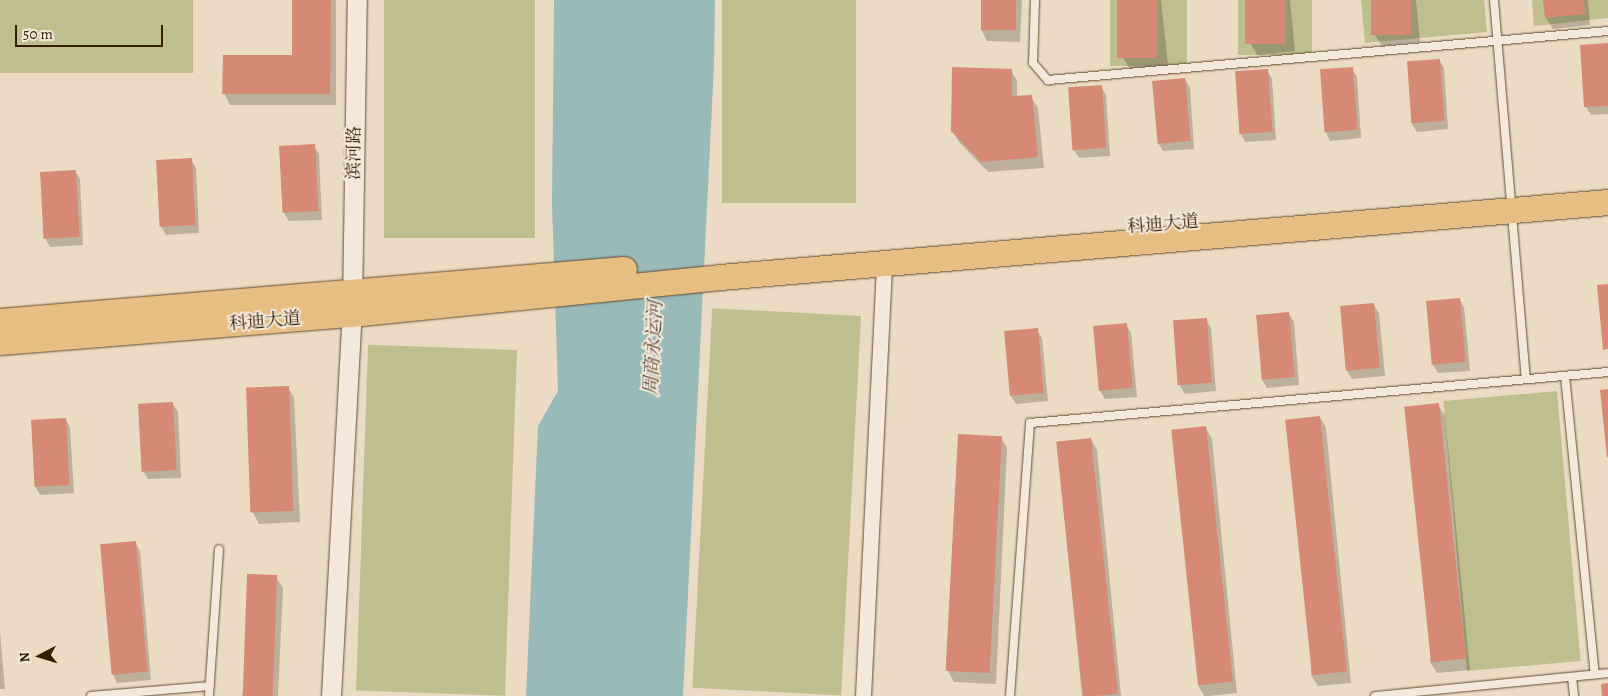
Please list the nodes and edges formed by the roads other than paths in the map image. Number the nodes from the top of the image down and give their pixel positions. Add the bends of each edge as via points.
1 (357, 0) edge
2 (1035, 0) edge
3 (1494, 0) edge
4 (1608, 31) edge
5 (1498, 42) junction
6 (1608, 186) edge
7 (1608, 202) edge
8 (1511, 203) junction
9 (884, 263) junction
10 (719, 269) junction
11 (352, 304) junction
12 (0, 321) edge
13 (0, 342) edge
14 (1608, 372) edge
15 (1565, 376) junction
16 (1526, 380) junction
17 (219, 549) dead end
18 (1608, 673) edge
19 (1595, 674) junction
20 (1572, 677) junction
21 (210, 686) junction
22 (91, 696) edge
23 (209, 696) edge
24 (331, 696) edge
25 (863, 696) edge
26 (1010, 696) edge
27 (1375, 696) edge
28 (1574, 696) edge

1 - 11 street, 滨河路
2 - 5 lane via 1033,63 1048,80
3 - 5 lane
4 - 5 lane
5 - 8 lane
6 - 8 main road, 科迪大道
7 - 8 main road, 科迪大道
8 - 9 main road, 科迪大道
8 - 10 main road, 科迪大道
8 - 16 lane
9 - 10 main road, 科迪大道
9 - 25 street
10 - 11 main road, 科迪大道
11 - 12 main road, 科迪大道
11 - 13 main road, 科迪大道
11 - 24 street, 滨河路
14 - 15 lane
15 - 16 lane
15 - 19 lane
16 - 26 lane via 1030,423
17 - 21 lane
18 - 19 lane
19 - 20 lane
20 - 27 lane
20 - 28 lane
21 - 22 lane
21 - 23 lane

